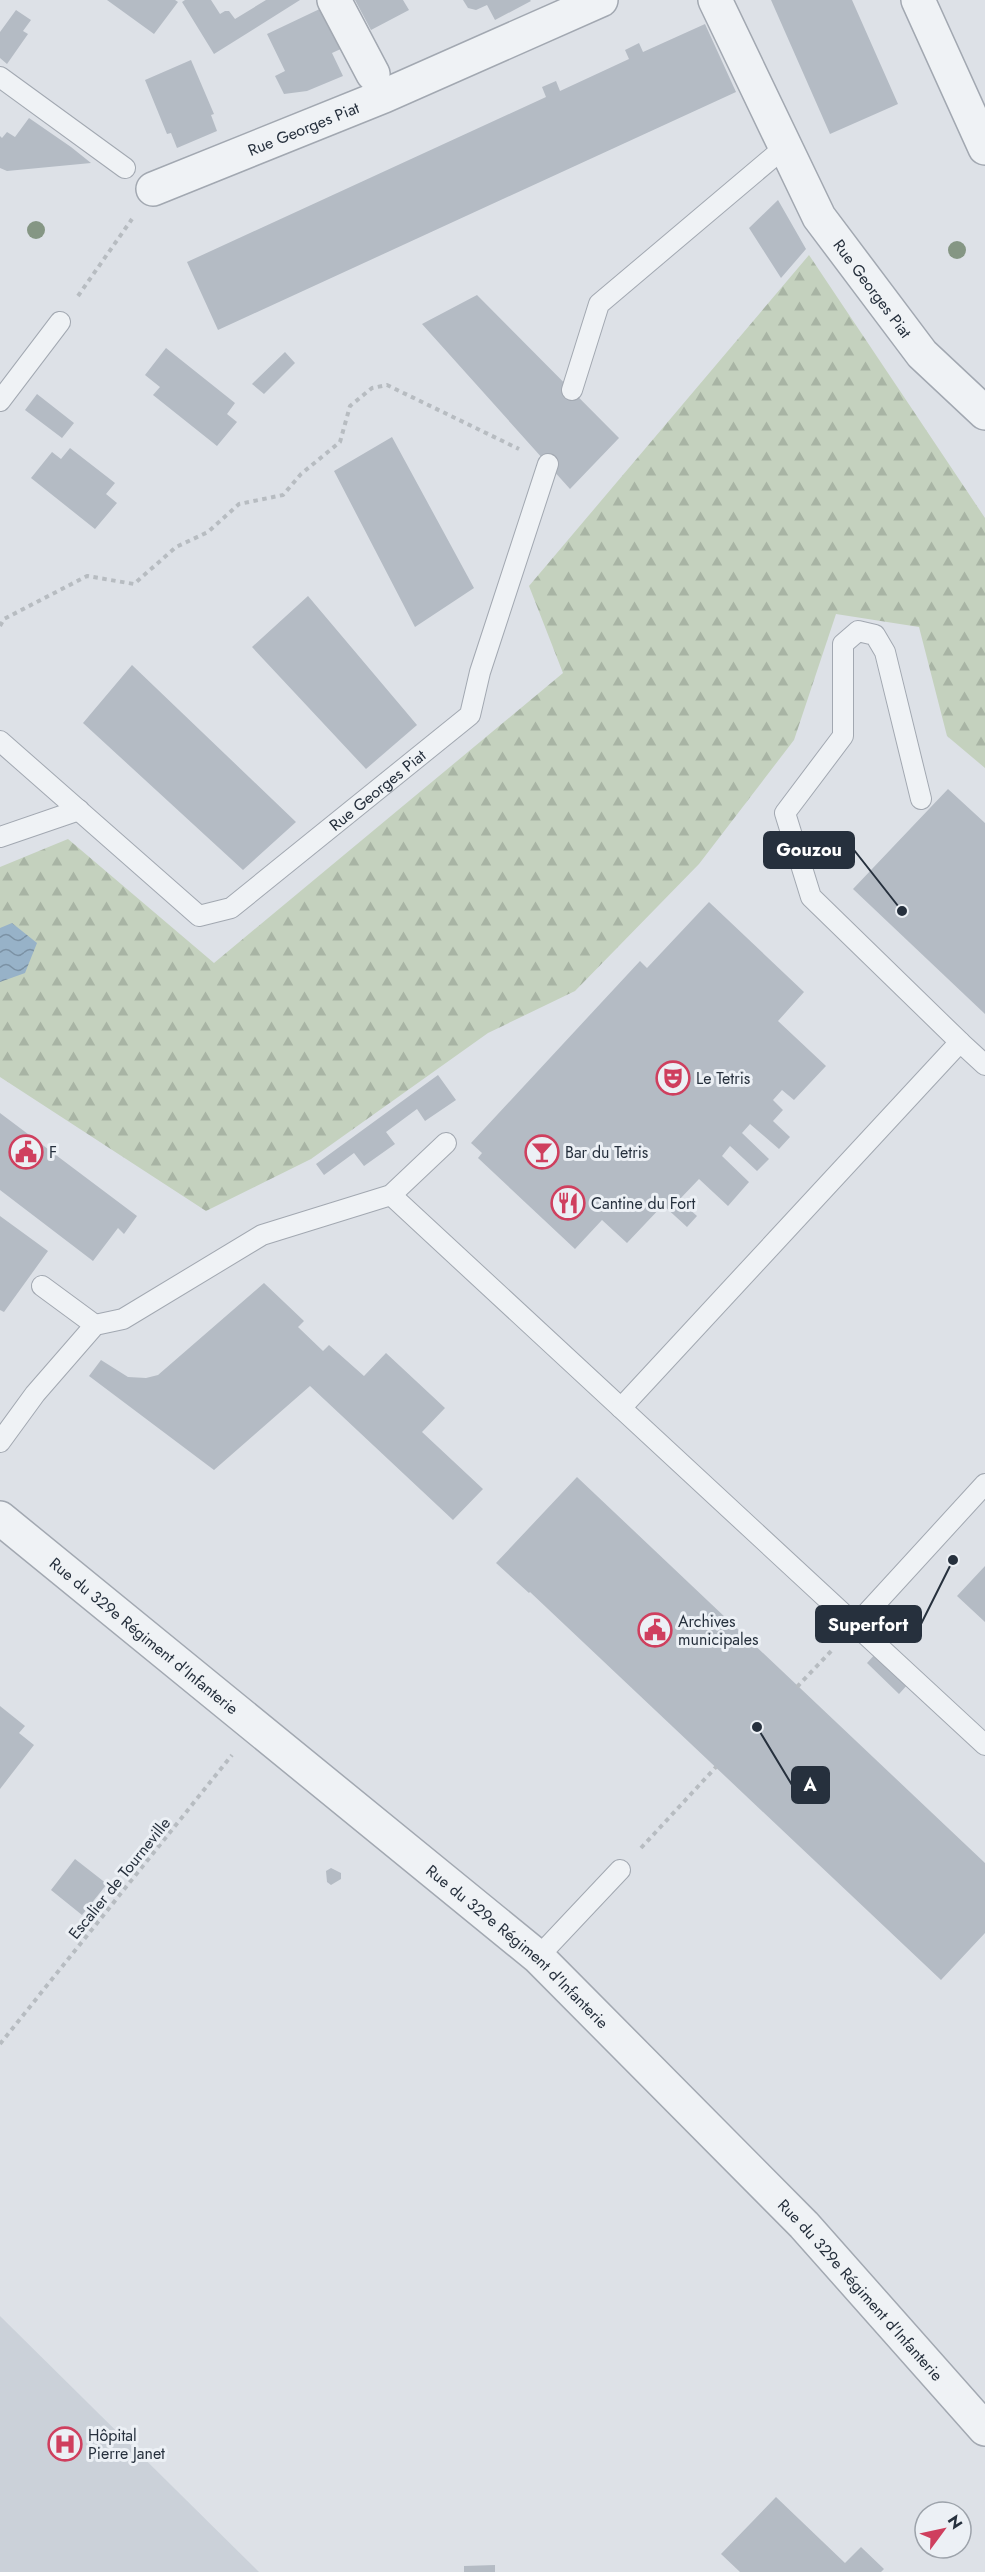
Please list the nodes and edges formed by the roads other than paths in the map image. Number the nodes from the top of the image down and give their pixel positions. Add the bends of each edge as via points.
1 (334, 0) edge
2 (716, 0) edge
3 (918, 0) edge
4 (592, 2) edge
5 (373, 74) dead end
6 (0, 77) edge
7 (786, 146) junction
8 (985, 148) edge
9 (125, 168) dead end
10 (153, 189) road end
11 (60, 322) road end
12 (572, 390) dead end
13 (0, 401) edge
14 (985, 413) edge
15 (548, 464) dead end
16 (0, 741) edge
17 (921, 799) dead end
18 (79, 810) junction
19 (0, 837) edge
20 (960, 1042) junction
21 (985, 1065) edge
22 (446, 1143) dead end
23 (392, 1195) junction
24 (42, 1286) dead end
25 (95, 1325) junction
26 (621, 1408) junction
27 (0, 1442) edge
28 (985, 1484) edge
29 (0, 1518) edge
30 (855, 1626) junction
31 (985, 1745) edge
32 (620, 1870) dead end
33 (538, 1958) junction
34 (985, 2429) edge

1 - 5 street
2 - 7 street, Rue Georges Piat
3 - 8 street
4 - 10 street, Rue Georges Piat via 384,96
6 - 9 lane
7 - 12 lane via 599,304
7 - 14 street, Rue Georges Piat via 819,217 922,354
11 - 13 lane
15 - 18 lane, Rue Georges Piat via 480,672 470,715 231,908 199,916
16 - 18 lane, Rue Georges Piat
17 - 20 lane via 885,652 875,635 858,631 843,644 843,736 785,813 812,897
18 - 19 lane
20 - 21 lane
20 - 26 lane
22 - 23 lane
23 - 25 lane via 262,1235 123,1319
23 - 26 lane
24 - 25 lane
25 - 27 lane via 35,1394
26 - 30 lane
28 - 30 lane
29 - 33 street, Rue du 329e Régiment d'Infanterie
30 - 31 lane
32 - 33 lane
33 - 34 street, Rue du 329e Régiment d'Infanterie via 804,2225

